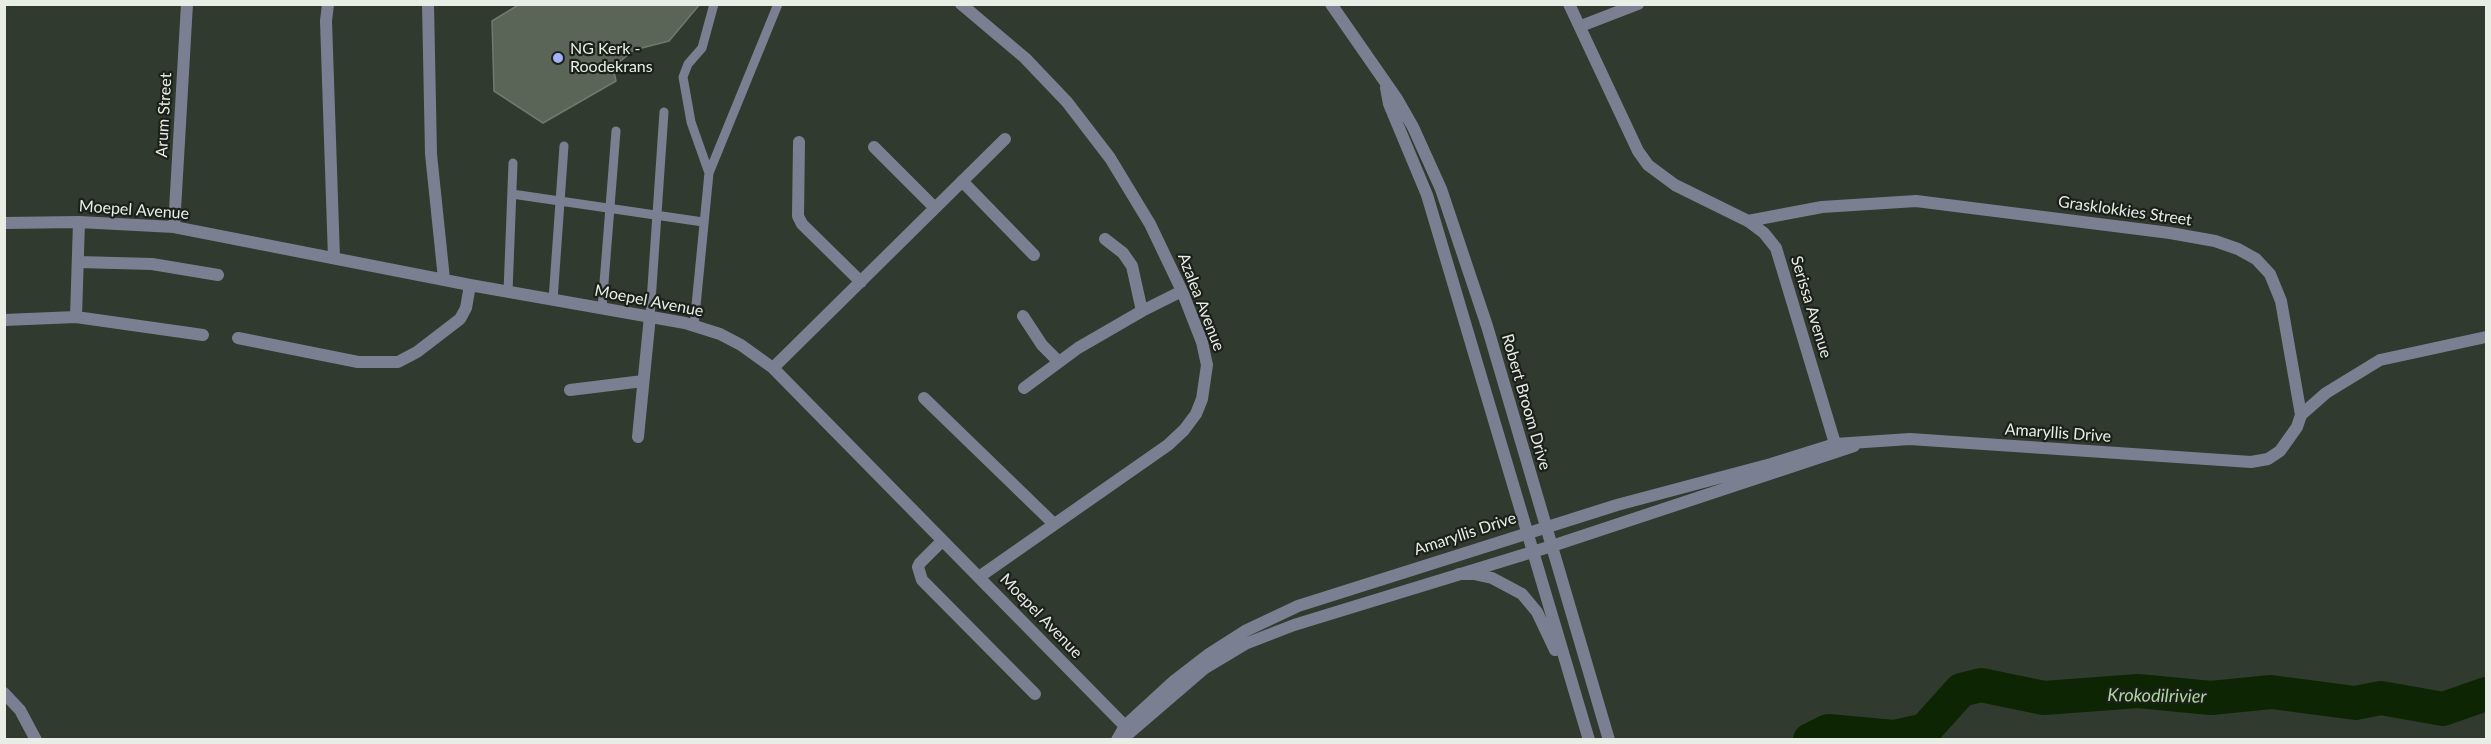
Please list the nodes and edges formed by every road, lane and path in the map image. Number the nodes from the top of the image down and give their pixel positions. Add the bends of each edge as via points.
1 (187, 4) edge
2 (328, 4) edge
3 (429, 4) edge
4 (714, 4) edge
5 (768, 4) edge
6 (961, 4) edge
7 (1331, 4) edge
8 (1569, 4) edge
9 (1638, 4) edge
10 (777, 8) edge
11 (1581, 26) junction
12 (1385, 86) junction
13 (664, 112) dead end
14 (616, 130) dead end
15 (1005, 139) dead end
16 (799, 142) dead end
17 (564, 146) dead end
18 (874, 147) dead end
19 (513, 163) dead end
20 (709, 172) junction
21 (962, 181) junction
22 (512, 194) junction
23 (560, 201) junction
24 (610, 208) junction
25 (935, 208) junction
26 (657, 215) junction
27 (1748, 220) junction
28 (79, 222) junction
29 (703, 222) junction
30 (4, 223) edge
31 (174, 227) junction
32 (1105, 239) dead end
33 (1034, 255) dead end
34 (334, 258) junction
35 (78, 262) junction
36 (218, 275) dead end
37 (444, 279) junction
38 (861, 282) junction
39 (470, 285) junction
40 (1182, 291) junction
41 (508, 292) junction
42 (553, 300) junction
43 (602, 308) junction
44 (1142, 311) junction
45 (650, 316) junction
46 (1023, 316) dead end
47 (76, 317) junction
48 (4, 320) edge
49 (694, 326) junction
50 (203, 335) dead end
51 (2487, 337) edge
52 (238, 338) dead end
53 (1058, 361) junction
54 (773, 368) junction
55 (643, 381) junction
56 (1024, 388) dead end
57 (570, 390) dead end
58 (924, 398) dead end
59 (2301, 415) junction
60 (638, 437) dead end
61 (1837, 448) junction
62 (1054, 524) junction
63 (1545, 526) junction
64 (1527, 532) junction
65 (942, 541) junction
66 (1552, 546) junction
67 (1533, 551) junction
68 (1459, 574) junction
69 (979, 577) junction
70 (1565, 666) junction
71 (4, 693) edge
72 (1035, 694) dead end
73 (1129, 728) junction
74 (36, 740) edge
75 (1118, 740) edge
76 (1589, 740) edge
77 (1609, 740) edge

1 - 31 street, Arum Street
2 - 34 street
3 - 37 street via 431,154
4 - 20 lane via 702,48 688,64 684,77 691,122
5 - 10 lane
6 - 40 street, Azalea Avenue via 1024,58 1090,130 1144,214
7 - 12 street, Robert Broom Drive
8 - 11 street, Serissa Avenue
9 - 11 street
10 - 20 lane
11 - 27 street, Serissa Avenue via 1648,165 1675,185
12 - 63 street, Robert Broom Drive via 1425,153 1462,244
12 - 64 street, Robert Broom Drive via 1427,195
13 - 26 lane
14 - 24 lane
15 - 21 street
16 - 38 street via 798,216
17 - 23 lane
18 - 25 street
19 - 22 lane
20 - 29 lane
21 - 25 street
21 - 33 street
22 - 23 lane
22 - 41 lane
23 - 24 lane
23 - 42 lane
24 - 26 lane
24 - 43 lane
25 - 38 street
26 - 29 lane
26 - 45 lane
27 - 59 street, Grasklokkies Street via 1822,207 1916,201 2222,243 2256,260 2270,274 2281,301
27 - 61 street, Serissa Avenue via 1776,248
28 - 30 street, Moepel Avenue
28 - 31 street, Moepel Avenue
28 - 35 street
29 - 49 lane
31 - 34 street, Moepel Avenue
32 - 44 street via 1132,266
34 - 37 street, Moepel Avenue
35 - 36 street via 152,264
35 - 47 street
37 - 39 street, Moepel Avenue
38 - 54 street
39 - 41 street, Moepel Avenue
39 - 52 street via 460,319 398,362 358,362
40 - 44 street
40 - 62 street, Azalea Avenue via 1207,365 1196,414 1168,445
41 - 42 street, Moepel Avenue
42 - 43 street, Moepel Avenue
43 - 45 street, Moepel Avenue
44 - 53 street
45 - 49 street, Moepel Avenue
45 - 55 street
46 - 53 street
47 - 48 street
47 - 50 street
49 - 54 street, Moepel Avenue via 741,345
51 - 59 street via 2380,360 2326,393
53 - 56 street
54 - 65 street, Moepel Avenue
55 - 57 street
55 - 60 street
58 - 62 street
59 - 61 street, Amaryllis Drive via 2280,451 2268,459 2251,462 1910,439
61 - 63 street, Amaryllis Drive
61 - 66 street, Amaryllis Drive
62 - 69 street, Azalea Avenue
63 - 64 street, Amaryllis Drive
63 - 66 street, Robert Broom Drive
64 - 67 street, Robert Broom Drive
64 - 73 street, Amaryllis Drive via 1277,615 1209,654 1174,681
65 - 69 street, Moepel Avenue
65 - 72 street via 920,563 922,580
66 - 67 street, Amaryllis Drive
66 - 77 street, Robert Broom Drive
67 - 68 street, Amaryllis Drive
67 - 70 street, Robert Broom Drive
68 - 70 street via 1492,578 1522,594 1537,612
68 - 73 street, Amaryllis Drive via 1356,604 1245,644 1205,668
69 - 73 street, Moepel Avenue
70 - 76 street, Robert Broom Drive
71 - 74 street via 20,710
73 - 75 street, Amaryllis Drive

